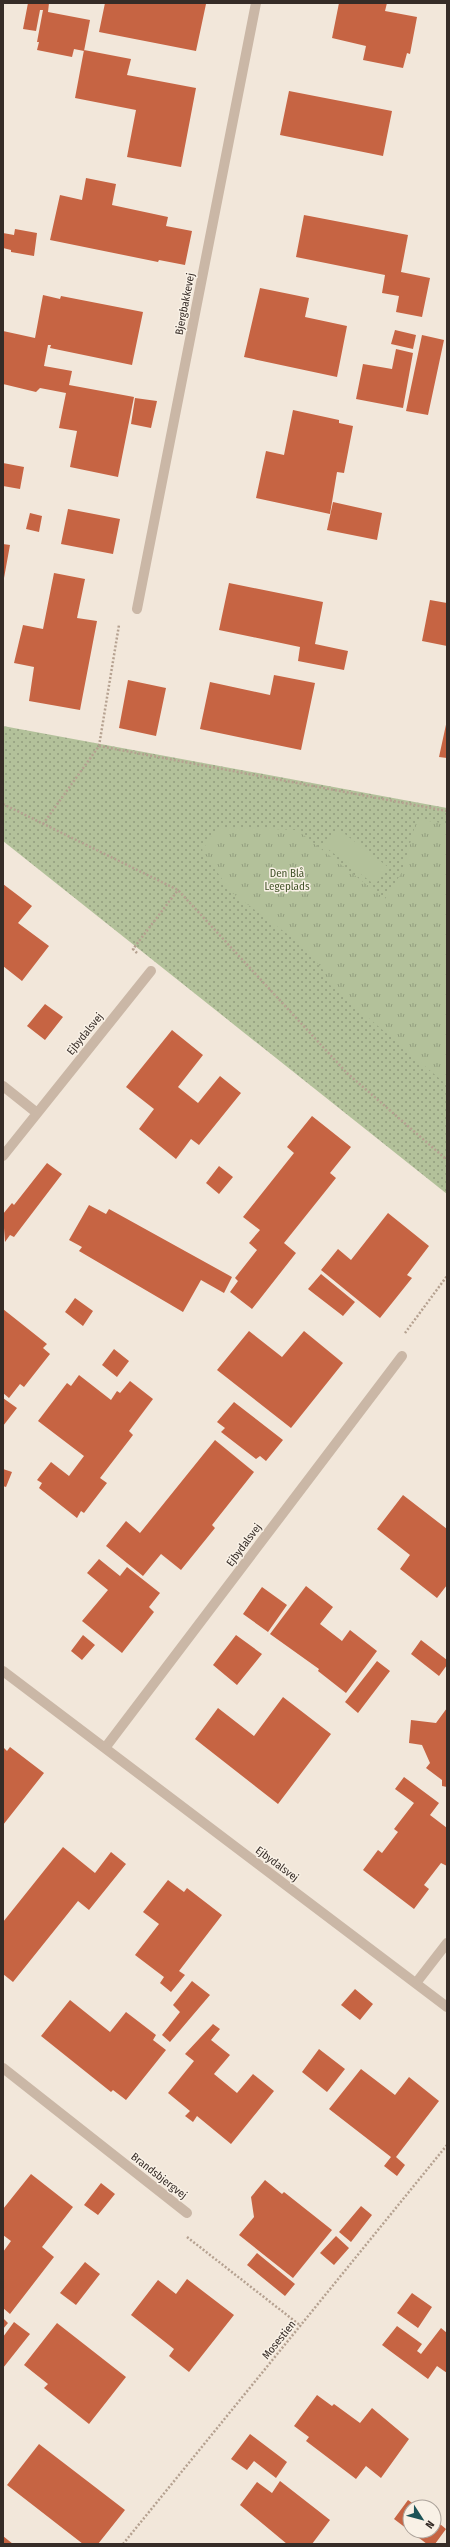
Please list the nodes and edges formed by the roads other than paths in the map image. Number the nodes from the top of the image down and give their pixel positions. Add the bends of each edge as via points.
1 (256, 3) edge
2 (137, 609) road end
3 (151, 971) road end
4 (3, 1086) edge
5 (37, 1113) junction
6 (3, 1156) edge
7 (402, 1356) road end
8 (3, 1671) edge
9 (105, 1748) junction
10 (447, 1943) edge
11 (416, 1983) junction
12 (447, 2007) edge
13 (3, 2068) edge
14 (187, 2213) road end

1 - 2 street, Bjergbakkevej
3 - 5 street, Ejbydalsvej
4 - 5 street
5 - 6 street, Ejbydalsvej
7 - 9 street, Ejbydalsvej
8 - 9 street, Ejbydalsvej
9 - 11 street, Ejbydalsvej
10 - 11 street
11 - 12 street, Ejbydalsvej
13 - 14 street, Brandsbjergvej

